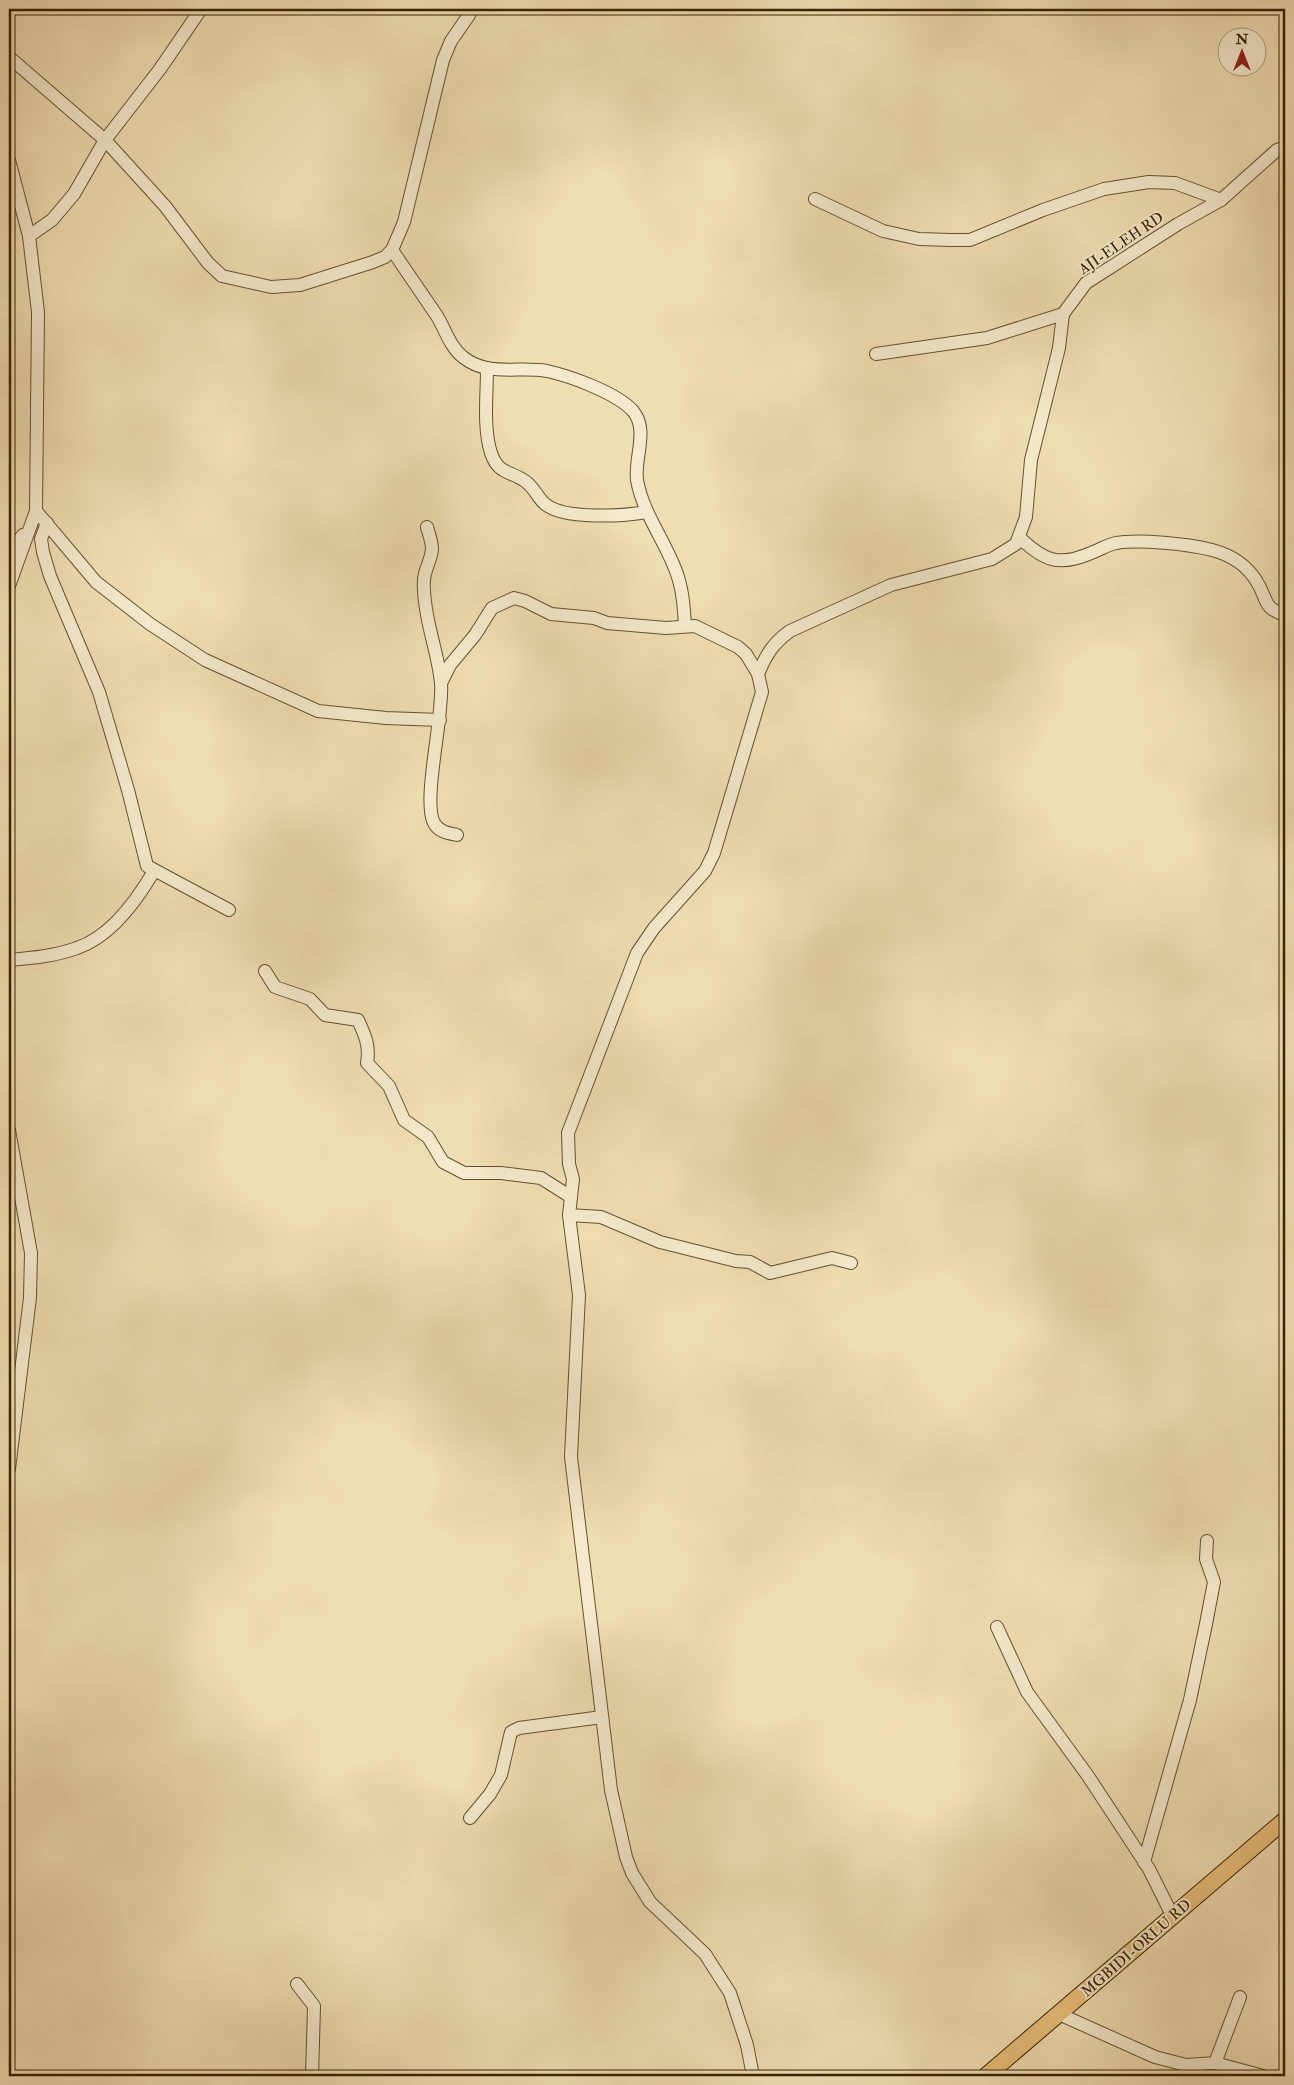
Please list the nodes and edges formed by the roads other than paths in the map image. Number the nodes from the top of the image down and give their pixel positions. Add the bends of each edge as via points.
1 (201, 9) edge
2 (470, 9) edge
3 (9, 57) edge
4 (105, 140) junction
5 (1285, 147) edge
6 (9, 160) edge
7 (816, 199) dead end
8 (1221, 200) junction
9 (29, 236) junction
10 (392, 250) junction
11 (1063, 314) junction
12 (876, 354) dead end
13 (487, 368) junction
14 (36, 511) junction
15 (647, 512) junction
16 (47, 523) junction
17 (30, 527) junction
18 (427, 527) dead end
19 (1020, 537) junction
20 (9, 553) edge
21 (9, 586) edge
22 (1285, 615) edge
23 (685, 626) junction
24 (758, 674) junction
25 (441, 683) junction
26 (440, 720) junction
27 (457, 835) dead end
28 (154, 871) junction
29 (229, 910) dead end
30 (9, 960) edge
31 (265, 971) dead end
32 (9, 1130) edge
33 (571, 1198) junction
34 (569, 1215) junction
35 (851, 1263) dead end
36 (9, 1469) edge
37 (1207, 1541) dead end
38 (997, 1627) dead end
39 (602, 1717) junction
40 (470, 1818) dead end
41 (1285, 1820) edge
42 (1144, 1862) junction
43 (1173, 1917) junction
44 (296, 1984) dead end
45 (1240, 1997) dead end
46 (1059, 2014) junction
47 (1214, 2063) junction
48 (312, 2076) edge
49 (753, 2076) edge
50 (986, 2076) edge
51 (1263, 2076) edge

1 - 4 street
2 - 10 street via 443,60 404,222
3 - 4 street
4 - 9 street via 74,194 52,220
4 - 10 street via 222,276 271,287 300,285 373,262
5 - 8 street, AJI-ELEH RD via 1277,150
6 - 9 street
7 - 8 street via 883,231 920,239 950,240 970,240 1104,189 1149,182 1175,183
8 - 11 street, AJI-ELEH RD via 1086,283
9 - 14 street via 38,312
10 - 13 street via 438,318 450,342 463,357
11 - 12 street via 987,338
11 - 19 street via 1032,460 1026,517
13 - 15 street via 546,371 581,382 621,401 633,411 639,422 640,440 636,467
13 - 15 street via 491,453 502,472 522,479 546,505 574,514
14 - 16 street
14 - 17 street
15 - 23 street via 678,576
16 - 26 street via 96,582 204,660 318,711
16 - 28 street via 41,539 50,576 99,692 147,866
17 - 20 street
17 - 21 street
18 - 25 street via 432,552 423,574 425,607
19 - 22 street via 1036,553 1058,560 1072,560 1118,543 1178,545 1211,550 1241,563 1258,583 1272,610
19 - 24 street via 1008,551 992,559 891,585 790,631 777,640
23 - 24 street via 696,626 738,647
23 - 25 street via 666,628 617,624 559,615 514,598 492,608 450,665
24 - 33 street via 762,692 714,853 705,871 654,928 637,953 568,1133 573,1179
25 - 26 street
26 - 27 street via 432,776 432,814 434,824 443,832
28 - 29 street via 202,893
28 - 30 street via 144,889 97,938 79,948 53,955
31 - 33 street via 275,987 310,1000 326,1016 358,1020 369,1051 367,1063 389,1086 404,1120 428,1137 443,1162 464,1173 541,1178
32 - 36 street via 31,1253 30,1298
33 - 34 street
34 - 35 street via 601,1217 660,1242 750,1262 770,1273 832,1258
34 - 39 street via 579,1295 571,1457
37 - 42 street via 1206,1559 1214,1582 1206,1624 1190,1700
38 - 42 street via 1027,1692 1088,1776
39 - 40 street via 519,1728 511,1732 500,1774 490,1794
39 - 49 street via 611,1790 632,1873 650,1902 705,1954 730,1993
41 - 43 main road, MGBIDI-ORLU RD
42 - 43 street
43 - 46 main road, MGBIDI-ORLU RD
44 - 48 street via 314,2006
45 - 47 street
46 - 47 street via 1156,2056 1186,2065
46 - 50 main road, MGBIDI-ORLU RD
47 - 51 street

